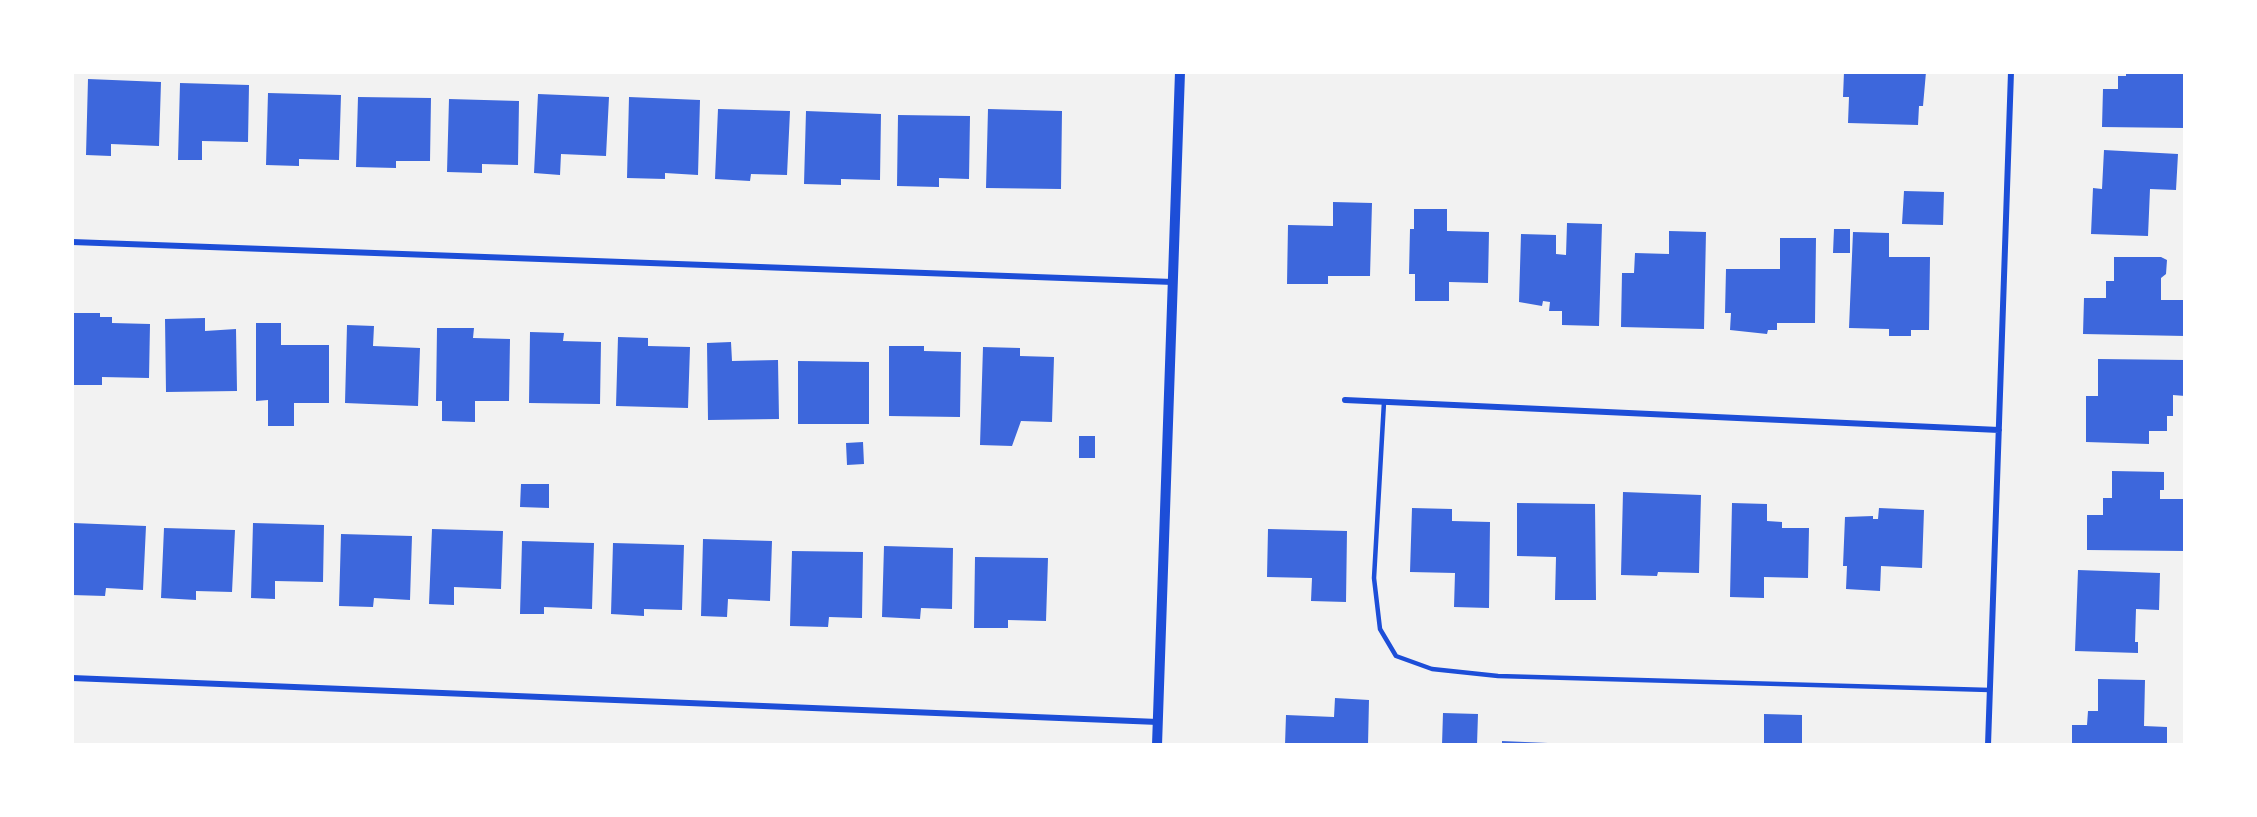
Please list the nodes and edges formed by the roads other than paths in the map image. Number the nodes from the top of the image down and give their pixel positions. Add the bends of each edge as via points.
1 (1180, 72) edge
2 (2011, 72) edge
3 (72, 242) edge
4 (1173, 282) junction
5 (1345, 400) dead end
6 (1384, 402) junction
7 (1999, 430) junction
8 (72, 678) edge
9 (1990, 690) junction
10 (1158, 722) junction
11 (1157, 745) edge
12 (1988, 745) edge

1 - 4 street
2 - 7 street
3 - 4 street
4 - 10 street
5 - 6 street
6 - 7 street
6 - 9 lane via 1374,578 1380,629 1396,656 1432,669 1498,676
7 - 9 street
8 - 10 street
9 - 12 street
10 - 11 street

